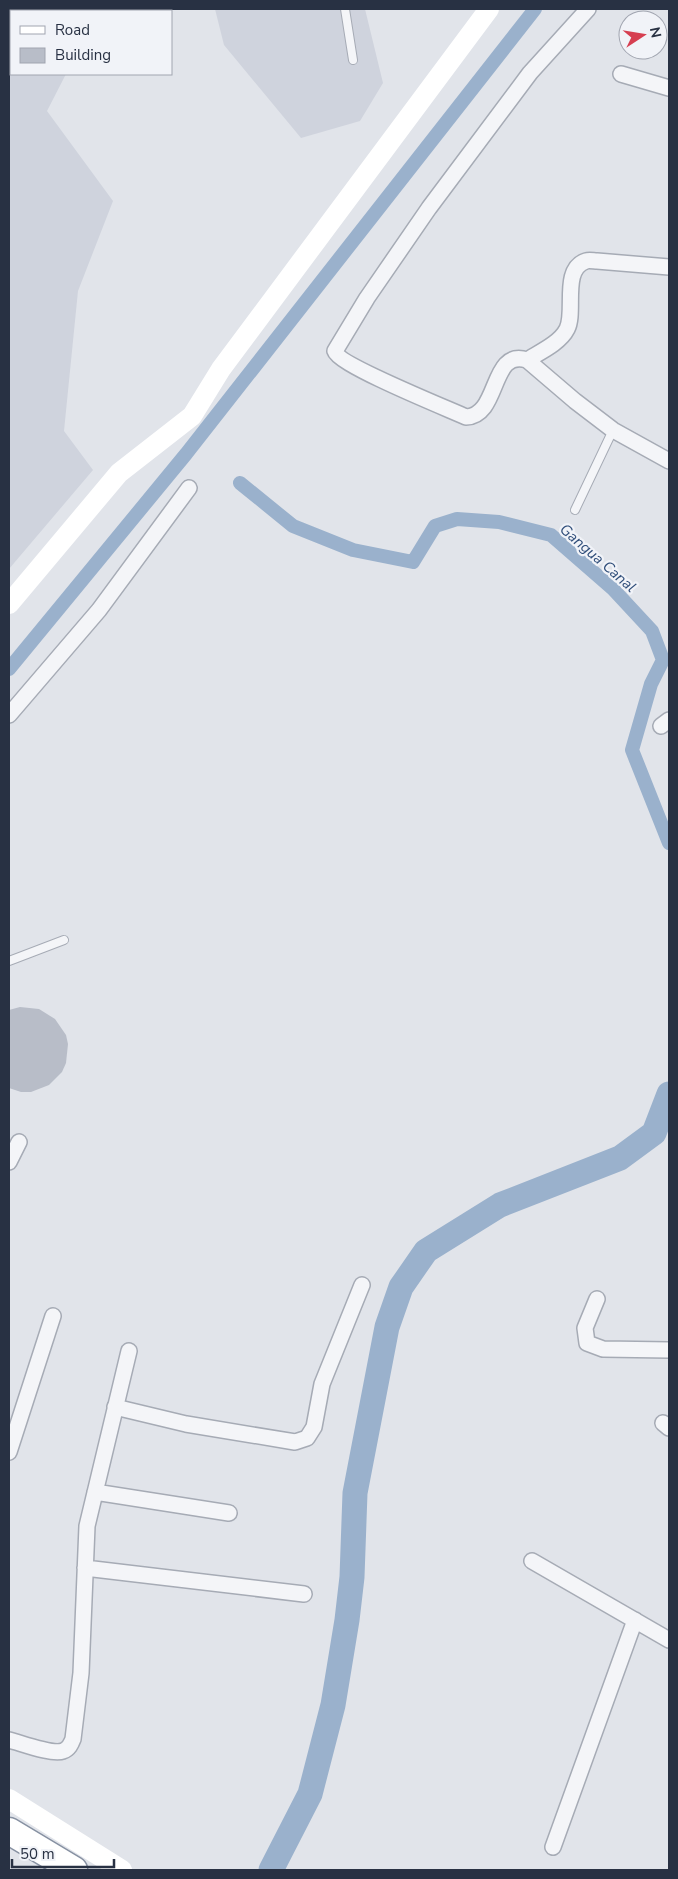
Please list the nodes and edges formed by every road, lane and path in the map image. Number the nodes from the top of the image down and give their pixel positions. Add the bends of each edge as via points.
1 (345, 9) edge
2 (489, 9) edge
3 (588, 9) edge
4 (353, 60) dead end
5 (621, 74) dead end
6 (669, 88) edge
7 (669, 267) edge
8 (527, 360) junction
9 (613, 430) junction
10 (669, 461) edge
11 (189, 488) dead end
12 (575, 510) dead end
13 (9, 604) edge
14 (9, 715) edge
15 (64, 940) dead end
16 (9, 961) edge
17 (19, 1142) dead end
18 (9, 1162) edge
19 (362, 1285) dead end
20 (597, 1299) dead end
21 (53, 1316) dead end
22 (669, 1350) edge
23 (129, 1351) dead end
24 (115, 1407) junction
25 (9, 1452) edge
26 (95, 1492) junction
27 (229, 1513) dead end
28 (532, 1561) dead end
29 (84, 1568) junction
30 (304, 1594) dead end
31 (635, 1620) junction
32 (669, 1640) edge
33 (9, 1740) edge
34 (9, 1799) edge
35 (9, 1831) edge
36 (553, 1847) dead end
37 (74, 1870) edge
38 (122, 1870) edge

1 - 4 lane
2 - 13 street via 221,369 192,416 119,473
3 - 8 street via 530,73 429,208 335,351 338,357 360,370 466,417 474,417 483,409 506,363 513,358
5 - 6 street
7 - 8 street via 586,261 576,267 572,276 569,327 559,339
8 - 9 street
9 - 10 street
9 - 12 lane
11 - 14 street via 99,610
15 - 16 lane
17 - 18 street
19 - 24 street via 322,1384 314,1427 303,1440 295,1442 196,1425
20 - 22 street via 585,1328 587,1343 603,1349
21 - 25 street
23 - 24 street
24 - 26 street
26 - 27 street
26 - 29 street via 87,1526
28 - 31 street
29 - 30 street
29 - 33 street via 81,1673 73,1739 63,1751
31 - 32 street
31 - 36 street
34 - 38 street
35 - 37 highway

